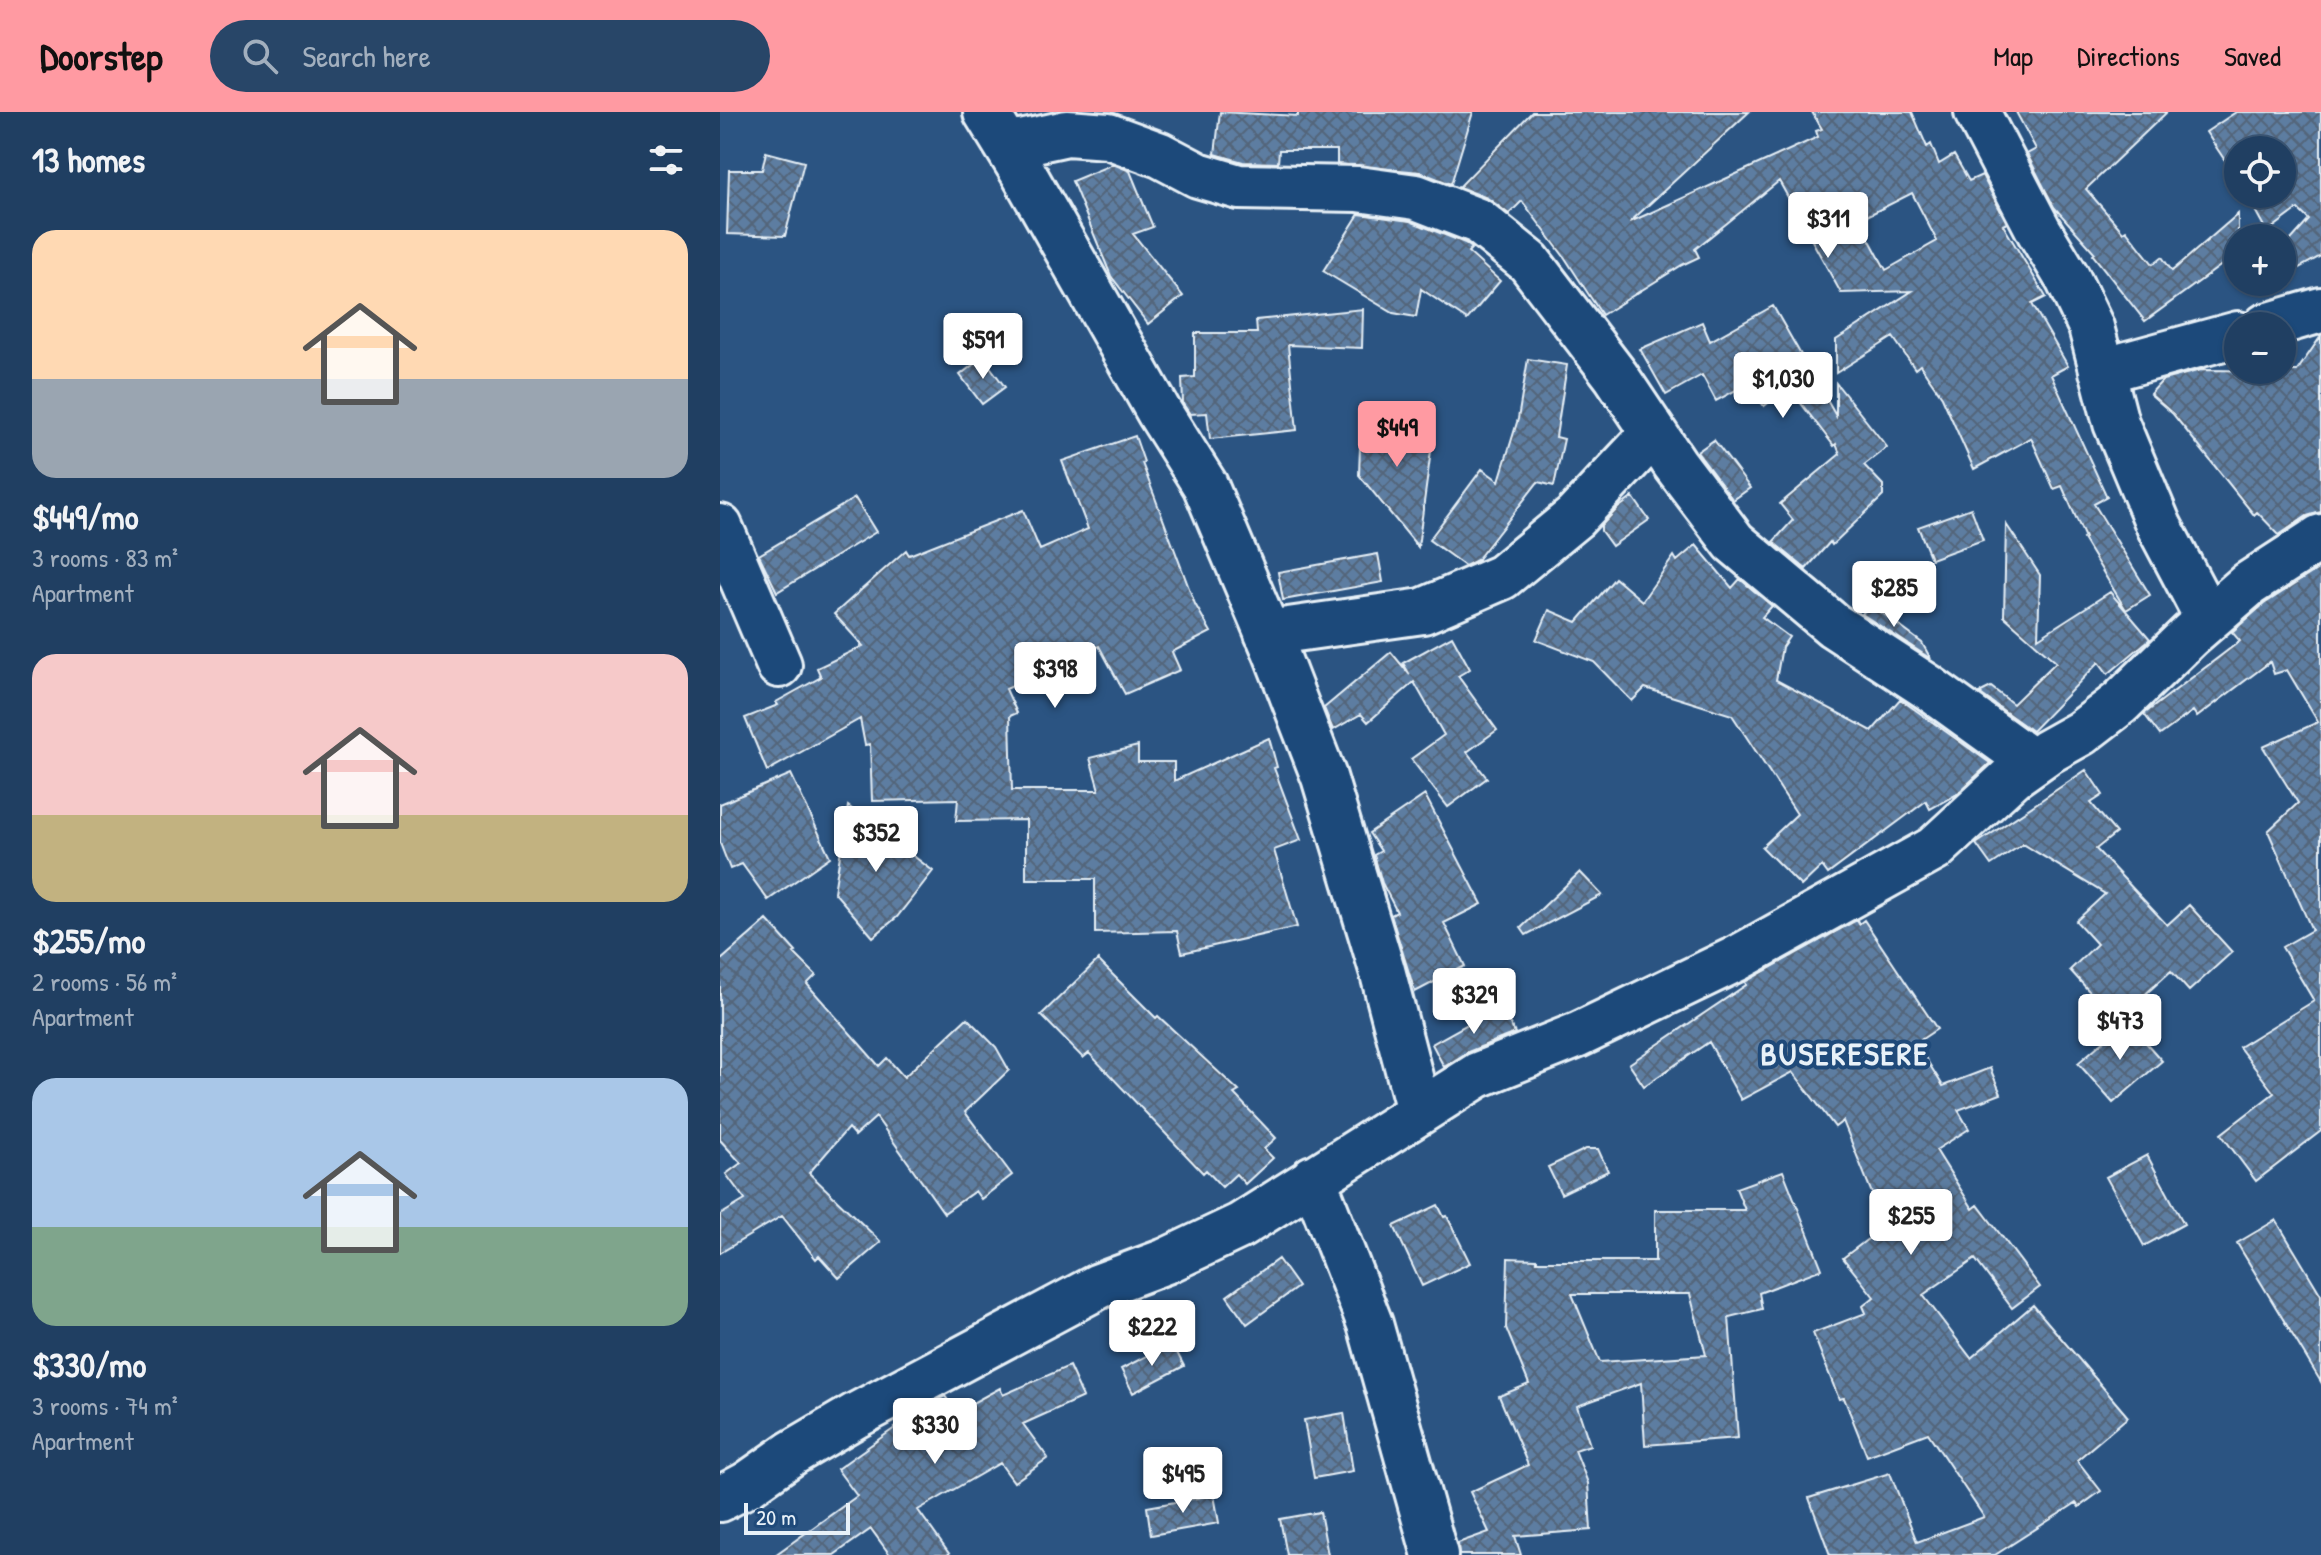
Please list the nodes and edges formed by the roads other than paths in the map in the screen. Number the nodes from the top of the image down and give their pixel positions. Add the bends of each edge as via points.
1 (1977, 112) edge
2 (996, 129) edge
3 (2321, 310) edge
4 (2296, 317) edge
5 (2224, 338) edge
6 (2102, 371) junction
7 (1654, 433) junction
8 (720, 527) edge
9 (2321, 537) edge
10 (2208, 619) junction
11 (1267, 633) junction
12 (779, 665) dead end
13 (2032, 762) junction
14 (1419, 1111) junction
15 (1313, 1178) junction
16 (720, 1499) edge
17 (1435, 1555) edge

1 - 6 street via 2068,279 2091,327
2 - 7 street via 1108,136 1239,187 1358,189 1416,197 1478,221 1529,262
2 - 11 street via 1205,485
3 - 4 street
5 - 6 street
6 - 10 street via 2116,423 2159,526
7 - 11 street via 1575,517 1502,577 1423,611
7 - 13 street via 1734,542 1833,625
8 - 12 street
9 - 10 street via 2249,584
10 - 13 street via 2120,703
11 - 14 street via 1324,777
13 - 14 street via 1934,849 1823,913 1578,1035 1478,1075
14 - 15 street
15 - 16 street via 1240,1226 1099,1286 855,1416
15 - 17 street via 1370,1324

